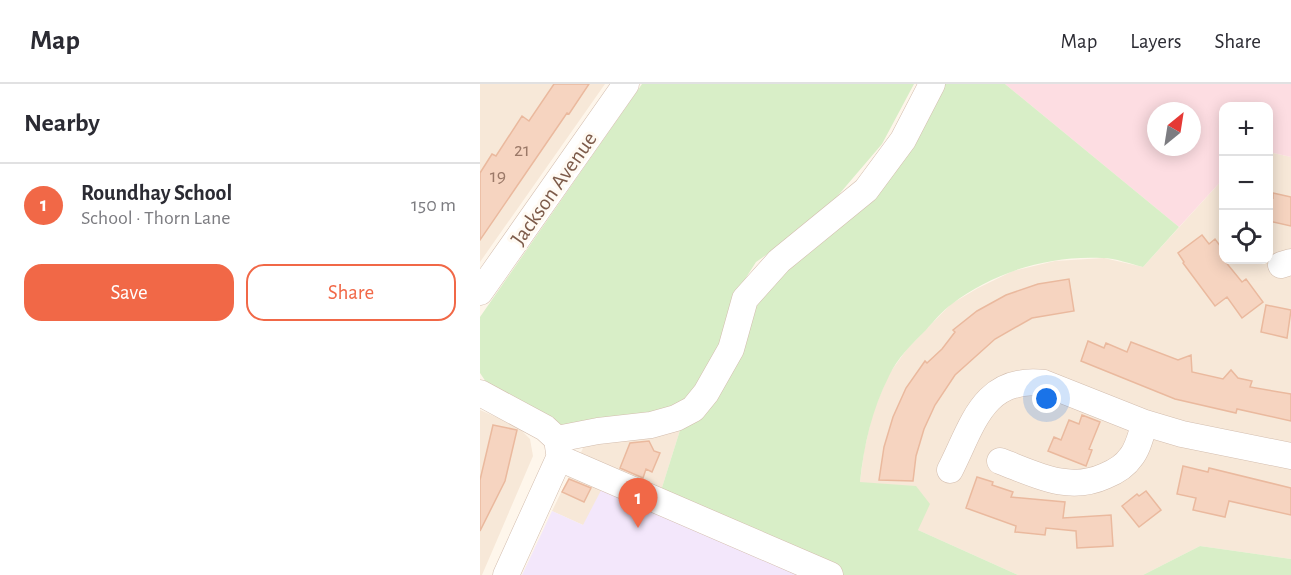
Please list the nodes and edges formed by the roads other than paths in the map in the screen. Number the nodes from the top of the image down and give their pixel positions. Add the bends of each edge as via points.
1 (626, 84) edge
2 (932, 84) edge
3 (480, 292) edge
4 (480, 393) edge
5 (1145, 423) junction
6 (558, 448) junction
7 (1291, 456) edge
8 (1000, 461) dead end
9 (950, 470) dead end
10 (506, 575) edge
11 (830, 575) edge

1 - 3 street, Jackson Avenue
2 - 6 street via 903,140 866,190 779,261 746,299 731,349 693,409 651,425 598,430
4 - 6 street via 545,428
5 - 7 street
5 - 8 street via 1132,457 1115,472 1094,481 1071,484
5 - 9 street via 1044,383 1009,385 982,407
6 - 10 street
6 - 11 street

